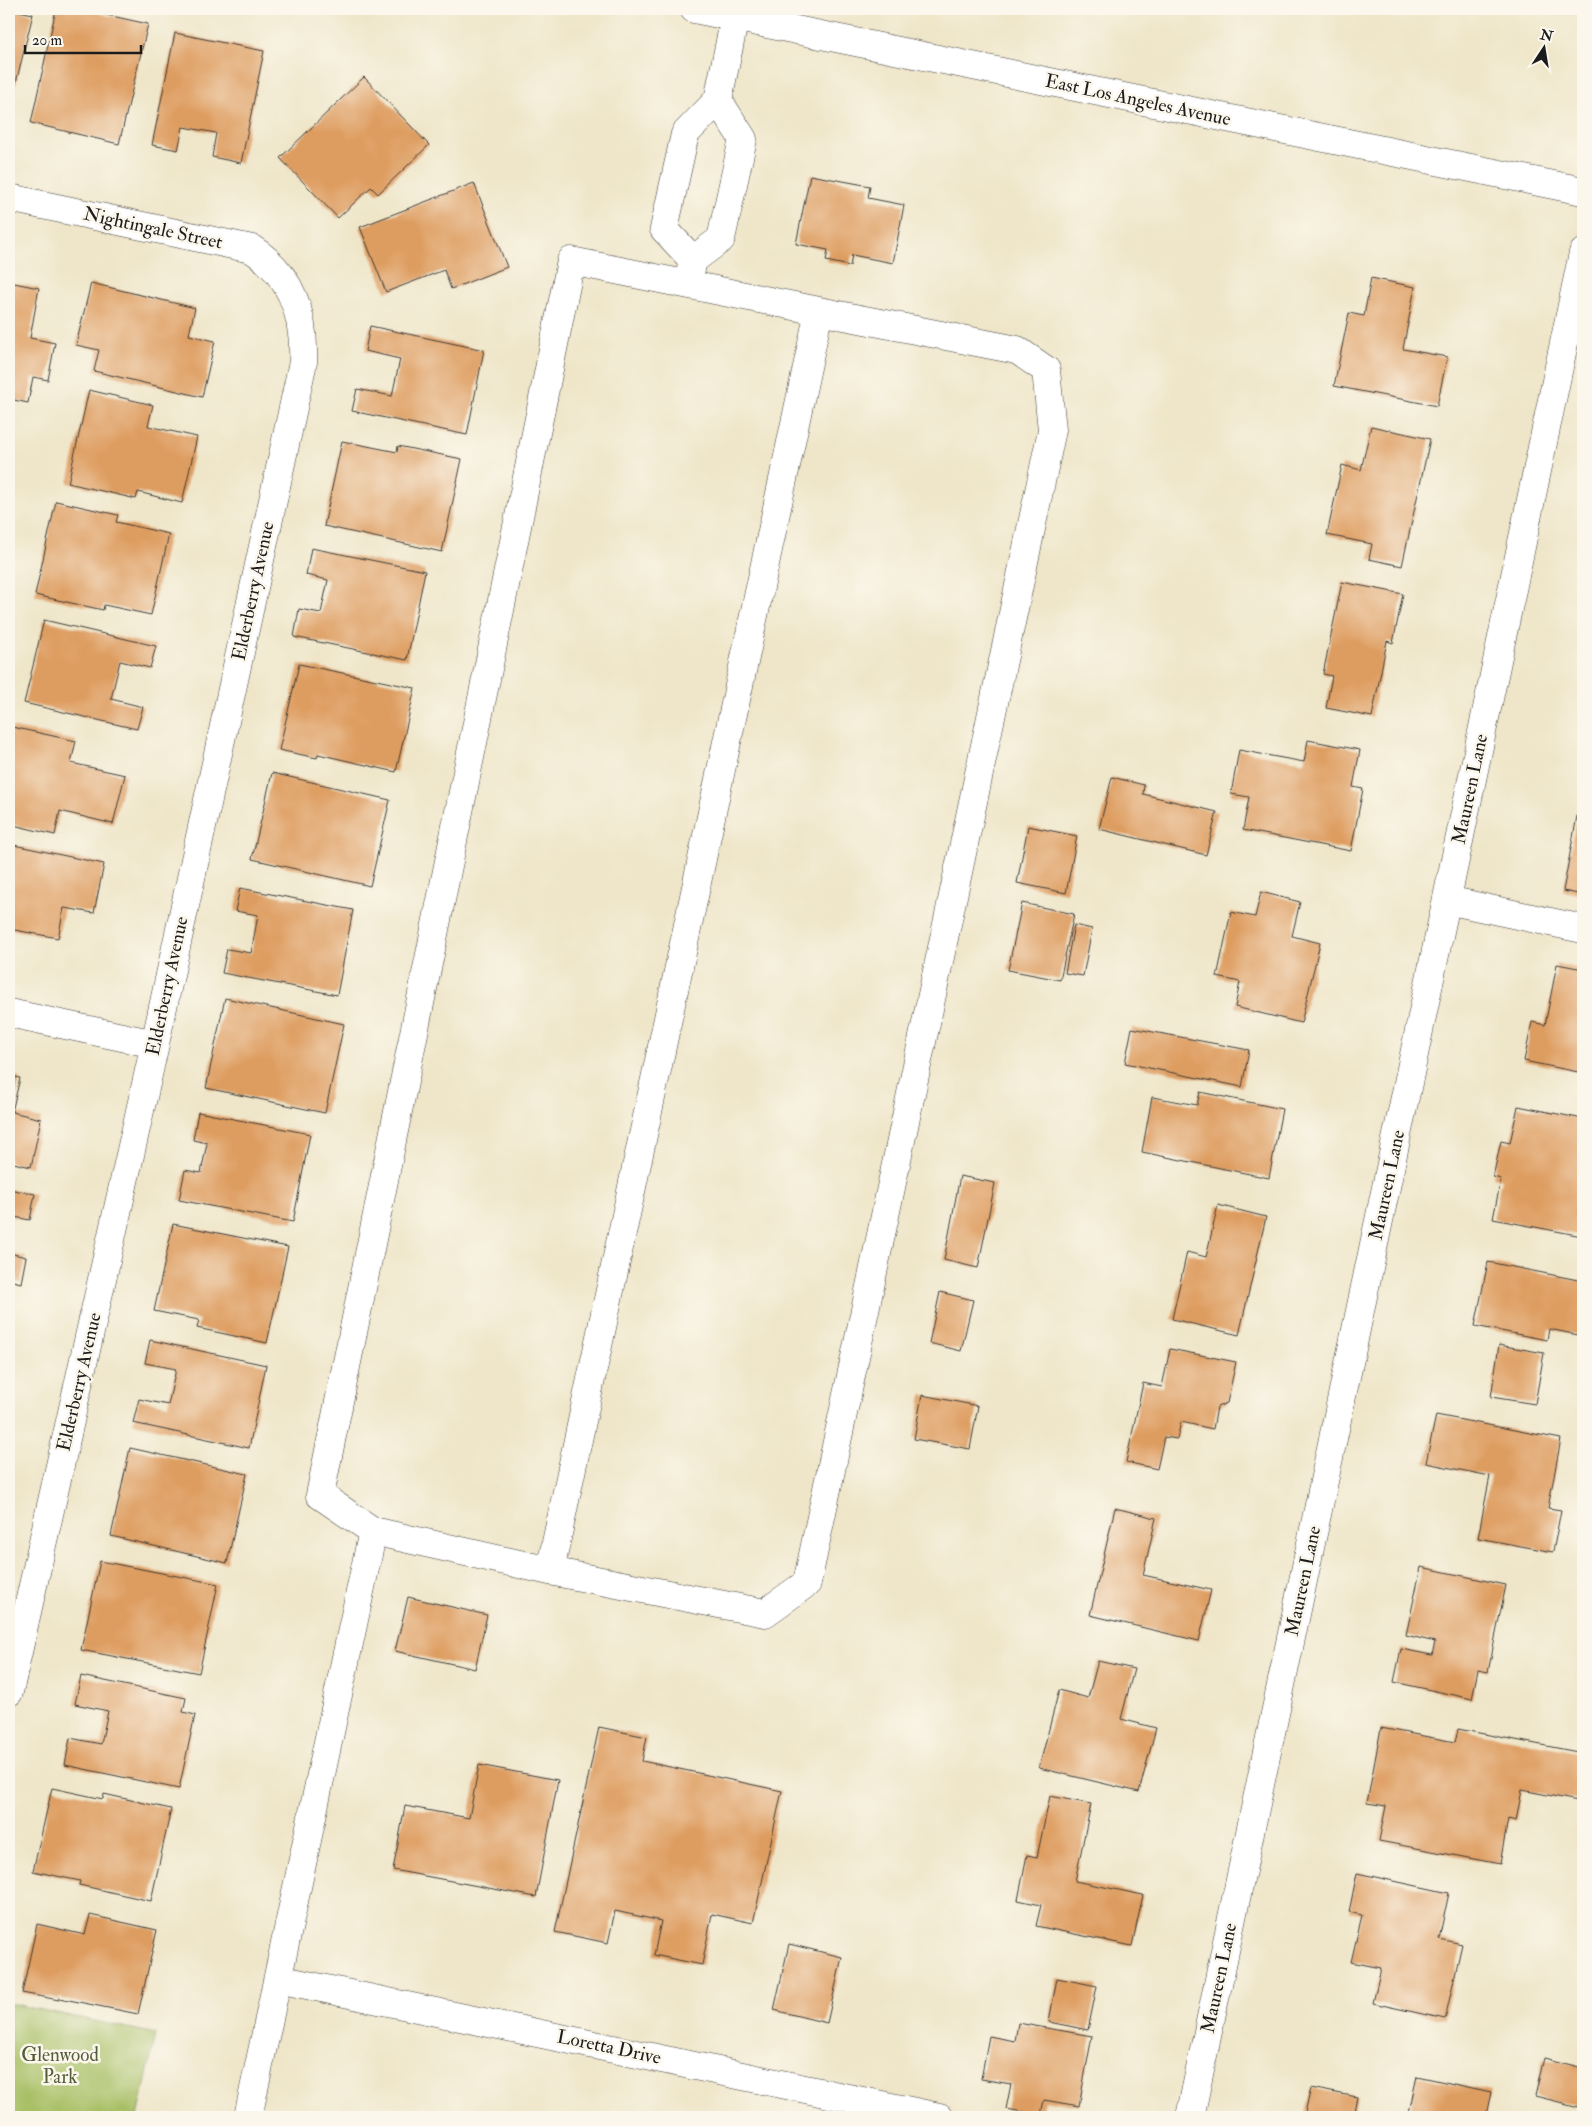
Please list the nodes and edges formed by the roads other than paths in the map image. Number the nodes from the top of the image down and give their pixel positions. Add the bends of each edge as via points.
1 (694, 9) edge
2 (735, 17) junction
3 (718, 100) junction
4 (1583, 191) edge
5 (9, 198) edge
6 (1583, 253) edge
7 (690, 273) junction
8 (285, 281) joint
9 (819, 311) junction
10 (1447, 900) junction
11 (1583, 929) edge
12 (9, 1013) edge
13 (155, 1044) junction
14 (372, 1531) junction
15 (550, 1571) junction
16 (9, 1692) edge
17 (278, 1979) junction
18 (248, 2117) edge
19 (939, 2117) edge
20 (1190, 2117) edge

1 - 2 street, East Los Angeles Avenue
2 - 3 street
2 - 4 street, East Los Angeles Avenue
3 - 7 street via 743,139 721,239
3 - 7 street via 685,134 664,229
5 - 8 street, Nightingale Street via 252,250 266,258
6 - 10 street, Maureen Lane
7 - 9 street
7 - 14 street via 571,261 320,1495
8 - 13 street, Elderberry Avenue via 297,308 304,342 303,362
9 - 15 street
9 - 15 street via 1017,350 1046,370 1052,430 807,1584 765,1614
10 - 11 street
10 - 20 street, Maureen Lane
12 - 13 street
13 - 16 street, Elderberry Avenue
14 - 15 street
14 - 17 street
17 - 18 street
17 - 19 street, Loretta Drive

